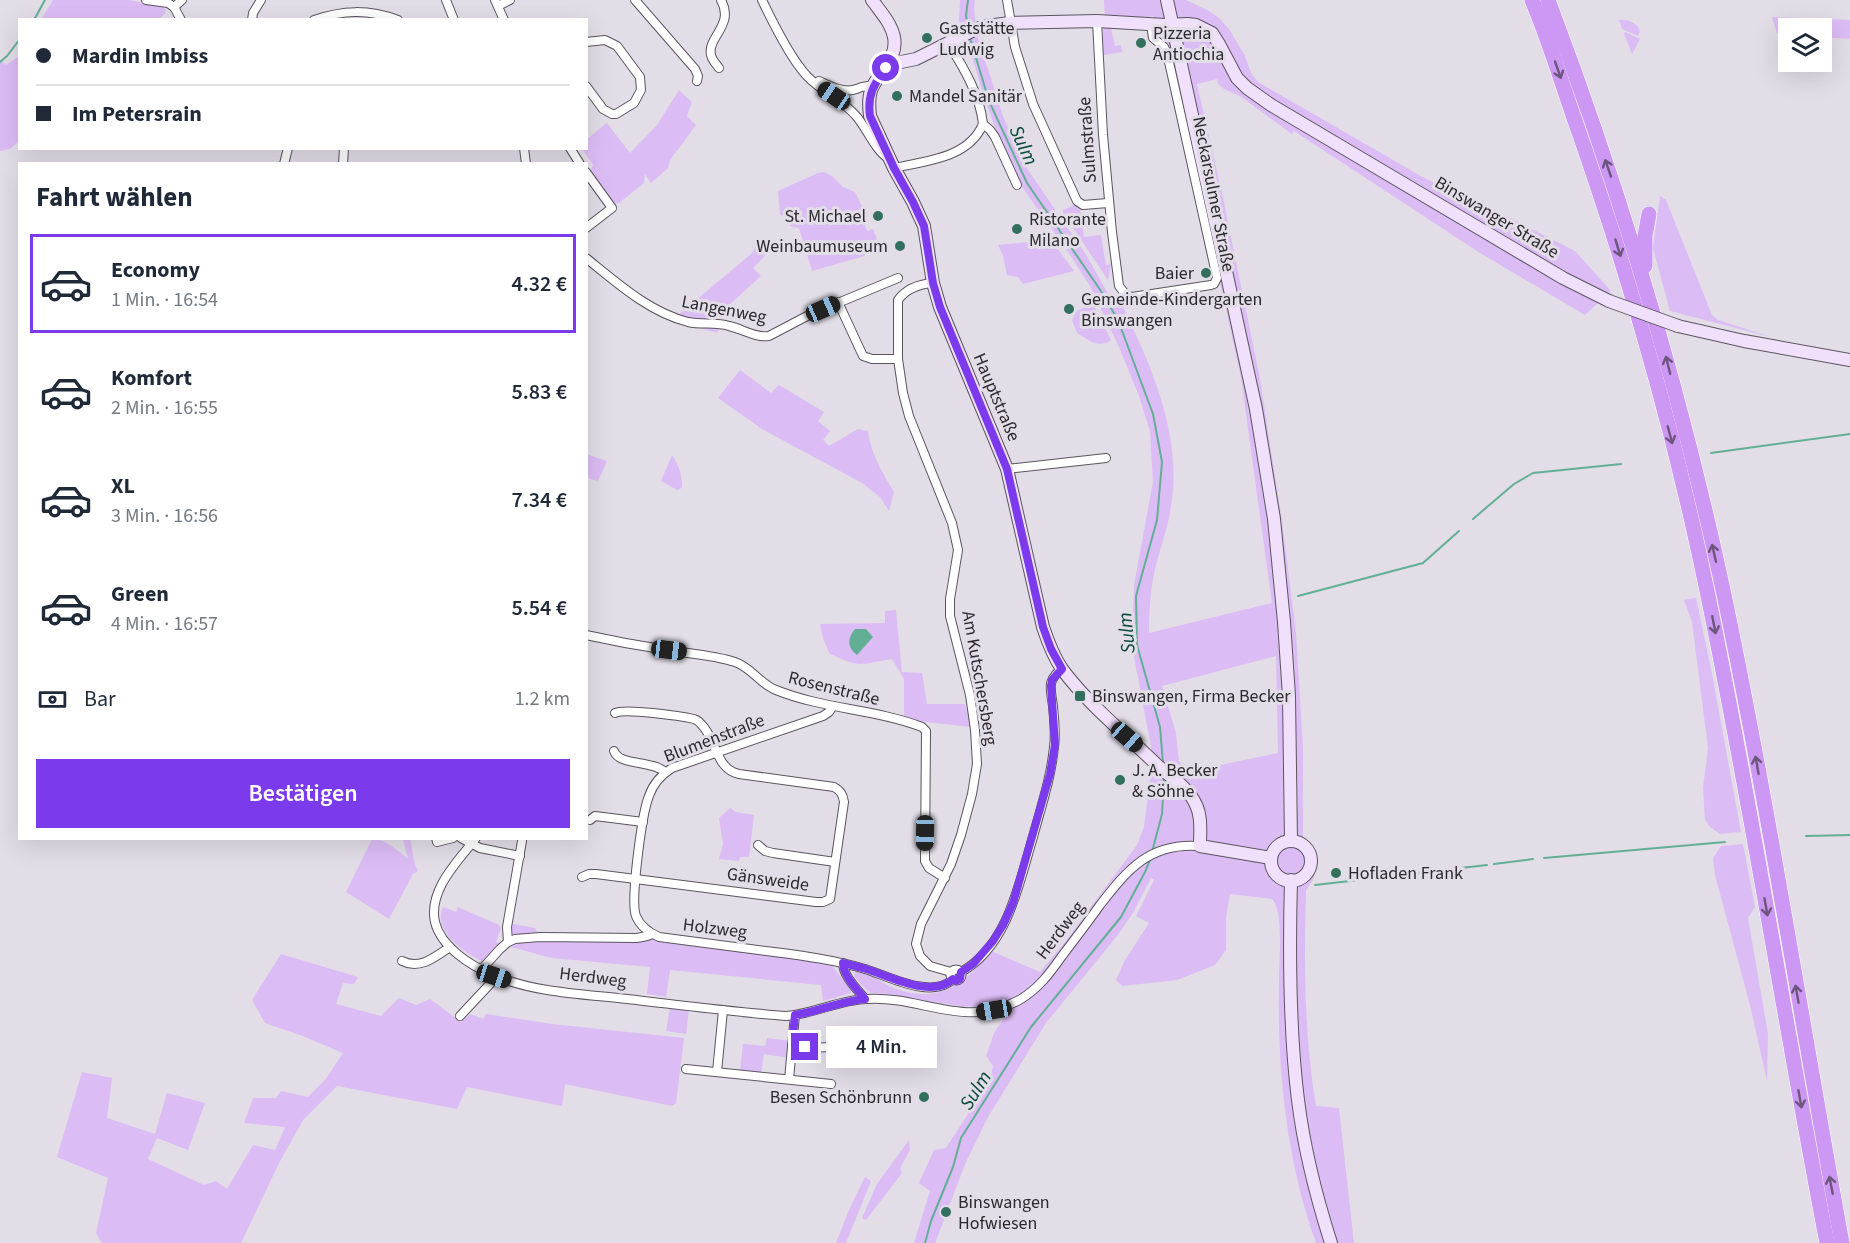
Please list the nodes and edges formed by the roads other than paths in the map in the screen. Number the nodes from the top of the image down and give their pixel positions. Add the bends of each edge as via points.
1 (146, 0) edge
2 (182, 0) edge
3 (261, 0) edge
4 (446, 0) edge
5 (510, 0) edge
6 (635, 0) edge
7 (721, 0) edge
8 (762, 0) edge
9 (872, 0) edge
10 (1007, 0) edge
11 (1532, 0) edge
12 (1548, 0) edge
13 (1167, 1) edge
14 (496, 3) edge
15 (174, 7) junction
16 (180, 18) edge
17 (252, 18) edge
18 (321, 18) edge
19 (392, 18) edge
20 (453, 18) edge
21 (503, 18) edge
22 (1097, 21) junction
23 (1010, 23) junction
24 (1145, 24) junction
25 (1173, 25) junction
26 (588, 42) edge
27 (948, 43) junction
28 (891, 60) junction
29 (719, 68) dead end
30 (810, 79) junction
31 (697, 81) dead end
32 (873, 86) junction
33 (588, 89) edge
34 (983, 124) junction
35 (893, 164) junction
36 (588, 175) edge
37 (1017, 185) dead end
38 (1108, 203) junction
39 (1649, 214) dead end
40 (588, 226) edge
41 (588, 260) edge
42 (898, 278) dead end
43 (933, 283) junction
44 (1645, 284) junction
45 (1123, 291) joint
46 (838, 302) junction
47 (898, 359) junction
48 (1850, 360) edge
49 (1106, 458) dead end
50 (1007, 469) junction
51 (588, 635) edge
52 (1062, 669) junction
53 (833, 706) junction
54 (615, 713) dead end
55 (614, 751) dead end
56 (717, 752) junction
57 (665, 772) junction
58 (590, 820) dead end
59 (643, 822) junction
60 (1760, 823) junction
61 (522, 841) dead end
62 (1291, 841) junction
63 (473, 842) edge
64 (758, 845) dead end
65 (1200, 846) junction
66 (1764, 849) junction
67 (520, 856) junction
68 (1271, 858) junction
69 (836, 862) junction
70 (582, 877) dead end
71 (636, 878) junction
72 (945, 878) junction
73 (1291, 880) junction
74 (652, 934) junction
75 (508, 942) junction
76 (450, 947) junction
77 (402, 961) dead end
78 (843, 963) junction
79 (481, 970) junction
80 (494, 976) junction
81 (952, 976) junction
82 (865, 999) junction
83 (723, 1010) junction
84 (795, 1015) junction
85 (460, 1016) dead end
86 (792, 1046) junction
87 (834, 1047) dead end
88 (686, 1069) dead end
89 (717, 1072) junction
90 (789, 1079) junction
91 (831, 1084) dead end
92 (1330, 1243) edge
93 (1827, 1243) edge
94 (1842, 1243) edge

1 - 15 street
2 - 15 street
3 - 17 street
4 - 20 street
5 - 14 street
6 - 31 street via 695,69
7 - 29 street via 725,19 711,51
8 - 30 street
9 - 28 main road via 894,37
10 - 23 street
11 -> 60 highway via 1633,298 1664,412
44 -> 12 highway
13 - 24 main road via 1157,16
13 - 25 main road
14 - 21 street
15 - 16 street
18 - 19 street via 364,12
22 - 23 main road, Binswanger Straße
22 - 24 main road, Binswanger Straße
22 - 38 street, Sulmstraße
23 - 27 main road, Binswanger Straße via 986,26
23 - 38 street via 1032,104 1077,201 1083,205
24 - 25 main road, Binswanger Straße
24 - 45 street, Neckarsulmer Straße via 1166,49 1217,278 1210,285 1132,297
25 - 48 main road, Binswanger Straße, bridge via 1196,25 1212,33 1238,78 1271,105 1563,278 1609,301 1678,326
25 - 62 main road via 1256,409 1274,519 1289,696
26 - 33 street via 599,39 617,46 640,77 641,90 634,103 612,114
27 - 28 main road via 916,59
27 - 34 street via 966,72
28 - 32 main road, Hauptstraße
30 - 32 street via 842,90
30 - 35 street via 848,107
32 - 35 main road, Hauptstraße via 870,116
34 - 35 street via 974,139 950,155
34 - 37 street via 995,137
35 - 43 main road, Hauptstraße via 924,226
36 - 40 street via 612,208
38 - 45 street, Sulmstraße via 1119,286
39 - 44 highway
41 - 46 street, Langenweg via 643,302 678,319 719,323 762,337
42 - 46 street, Langenweg
43 - 47 street, Am Kutschersberg via 908,290 898,300
43 - 50 main road, Hauptstraße
60 -> 44 highway via 1750,726 1722,584
46 - 47 street via 863,356
47 - 72 street, Am Kutschersberg via 909,416 956,540 950,616 975,730 977,764 972,794
49 - 50 street
50 - 52 main road, Hauptstraße via 1043,627
51 - 53 street, Rosenstraße via 738,663 776,690
52 - 65 main road, Hauptstraße via 1120,730 1186,790 1200,818
52 - 81 street, Holzweg via 1051,686 1055,745 1050,774 1013,903 993,941 961,972 960,979 956,981
53 - 56 street, Blumenstraße via 823,716
53 - 72 street, Rosenstraße via 925,729 925,861
54 - 56 street via 632,711 695,719 705,728
55 - 57 street via 621,759 656,765
56 - 57 street, Blumenstraße
56 - 69 street, Gänsweide via 723,765 734,773 834,787 842,793
57 - 59 street, Blumenstraße via 648,796
58 - 59 street via 596,816
59 - 71 street, Blumenstraße
60 - 66 highway
61 - 67 street
62 - 68 main road via 1280,844
62 - 73 main road via 1303,845 1311,862 1302,877
63 - 67 street via 480,848
63 - 76 street, Herdweg via 444,880 435,904 435,922
64 - 69 street via 773,853
65 - 68 main road, Herdweg
65 - 82 street, Herdweg via 1167,848 1129,870 1047,976 1013,1003 966,1013 896,1000
66 -> 93 highway
94 -> 66 highway
67 - 75 street via 507,927
68 - 73 main road via 1276,874
69 - 71 street, Gänsweide via 830,899 823,902
70 - 71 street via 589,874
71 - 74 street, Blumenstraße via 635,914
72 - 81 street, Am Kutschersberg via 921,924 916,944 920,956 930,966
73 - 92 main road via 1291,1013 1298,1102 1310,1171
74 - 75 street, Holzweg via 637,938 540,937
74 - 78 street, Holzweg
75 - 79 street
76 - 77 street via 421,963
76 - 79 street, Herdweg
78 - 81 street, Holzweg via 923,987 949,983
78 - 82 street via 845,973
79 - 80 street, Herdweg
80 - 83 street, Herdweg via 557,991
80 - 85 street
82 - 84 street, Herdweg
83 - 84 street, Herdweg
83 - 89 street
84 - 86 street
86 - 87 street
86 - 90 street
88 - 89 street
89 - 90 street
90 - 91 street

